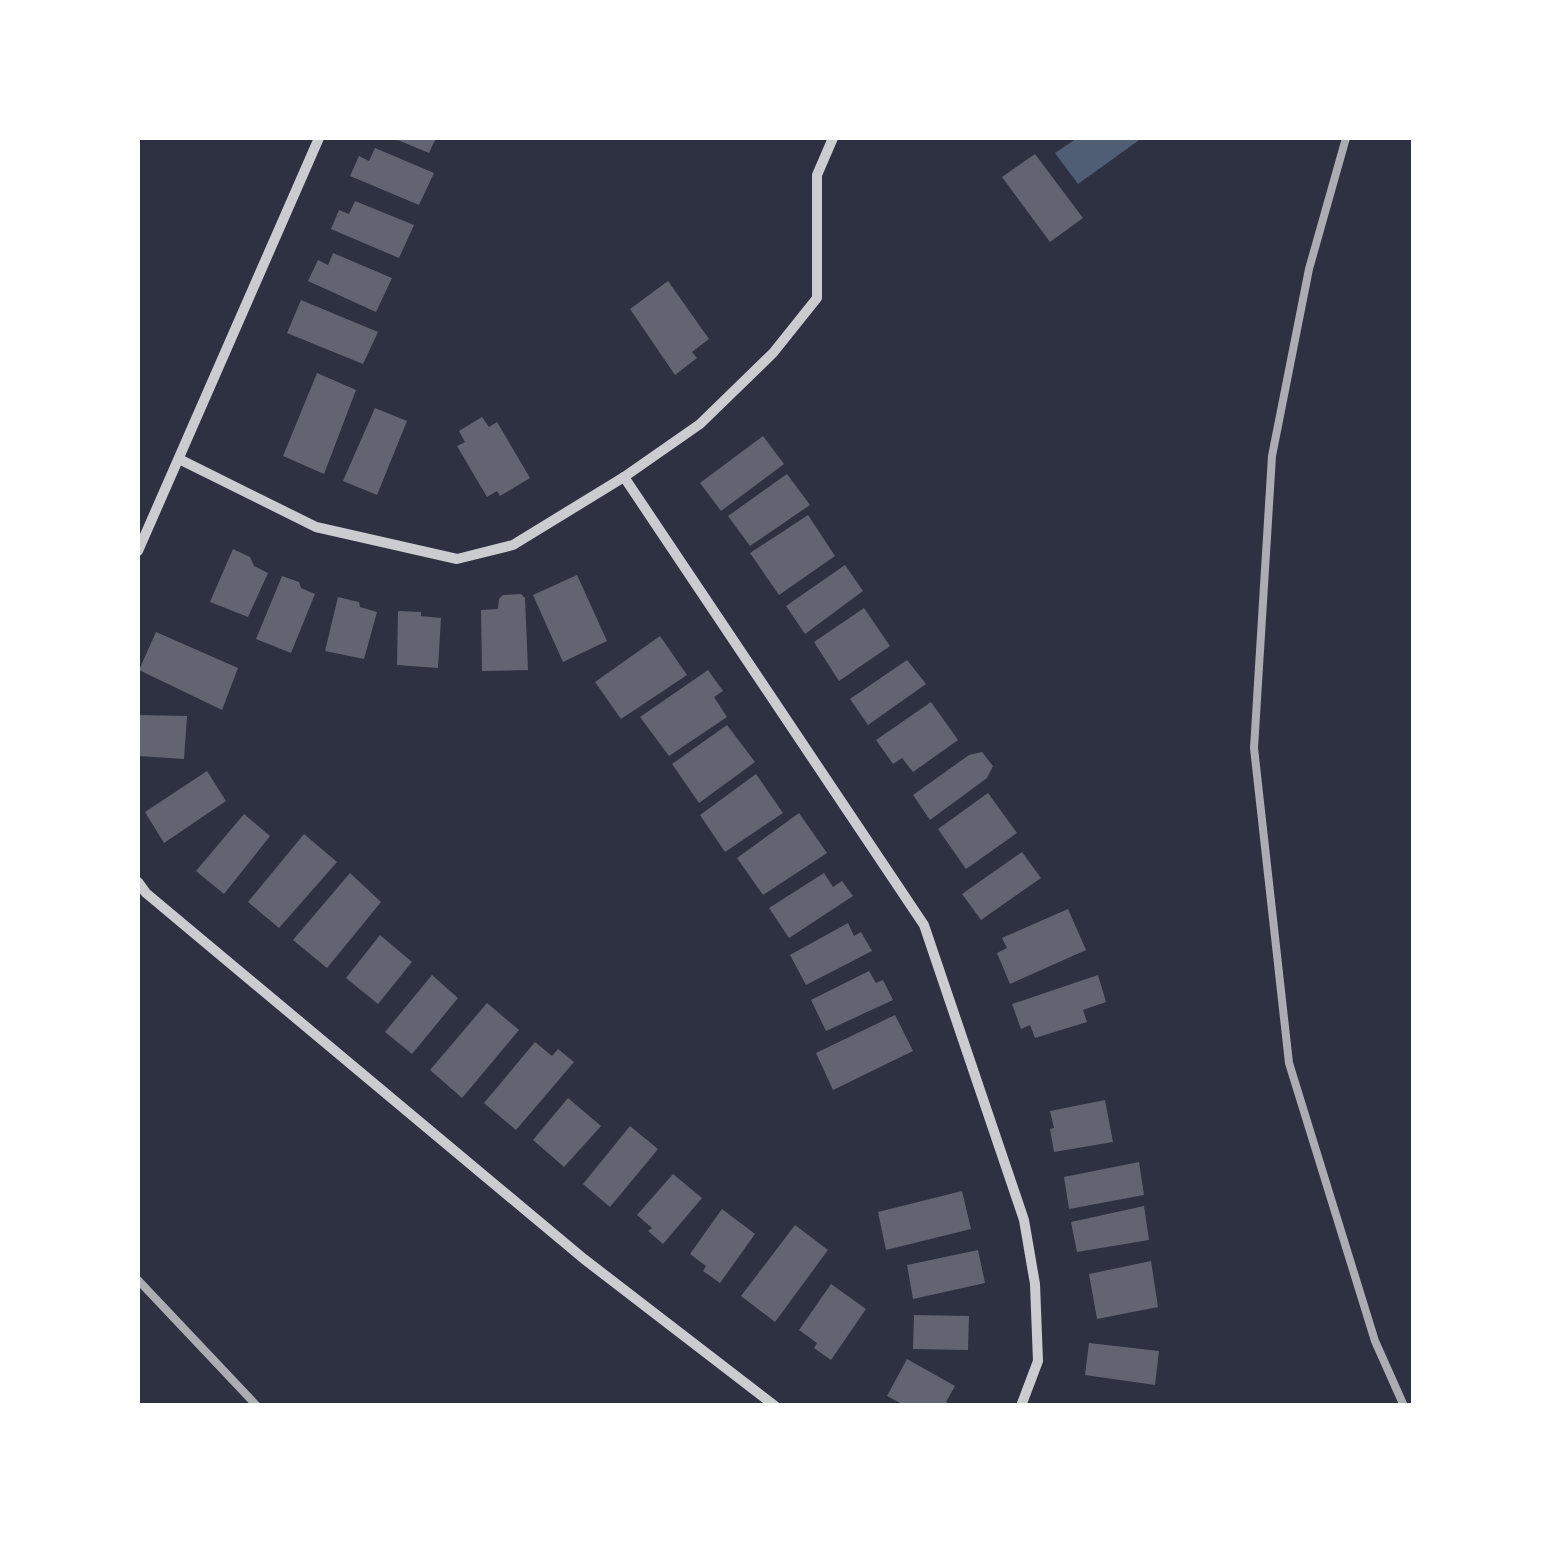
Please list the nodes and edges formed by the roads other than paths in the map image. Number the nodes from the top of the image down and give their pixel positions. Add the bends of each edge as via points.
1 (319, 138) edge
2 (833, 138) edge
3 (180, 459) junction
4 (624, 477) junction
5 (138, 551) edge
6 (138, 882) edge
7 (775, 1406) edge
8 (1021, 1406) edge

1 - 3 street
2 - 4 street via 817,175 817,298 773,353 700,424
3 - 4 street via 316,526 457,559 512,545
3 - 5 street
4 - 8 street via 924,925 1024,1220 1036,1284 1038,1360
6 - 7 street via 584,1259

